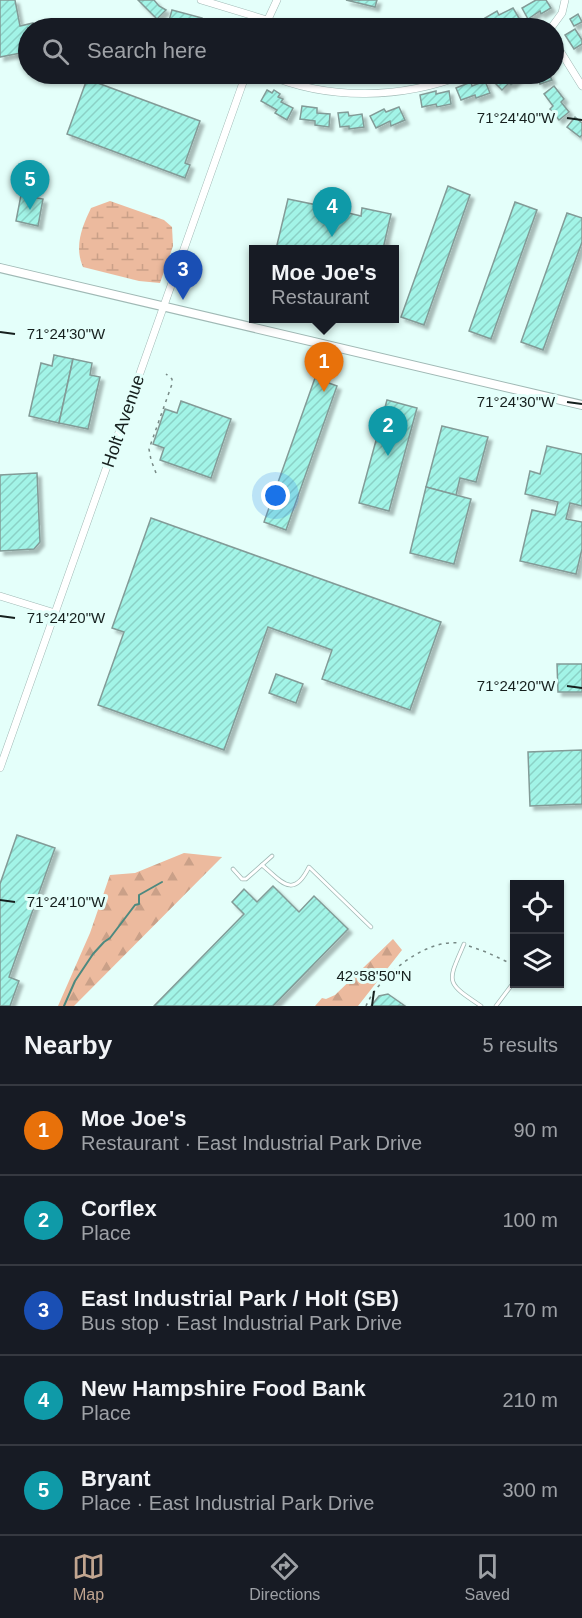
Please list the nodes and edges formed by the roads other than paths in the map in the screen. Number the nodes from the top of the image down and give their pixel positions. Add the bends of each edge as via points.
1 (201, 0) edge
2 (277, 0) edge
3 (565, 0) edge
4 (260, 18) edge
5 (268, 18) edge
6 (558, 18) edge
7 (564, 57) edge
8 (242, 84) edge
9 (297, 84) edge
10 (436, 84) edge
11 (582, 86) edge
12 (0, 268) edge
13 (163, 306) junction
14 (582, 405) edge
15 (0, 596) edge
16 (56, 613) junction
17 (0, 768) edge
18 (272, 856) dead end
19 (262, 865) junction
20 (233, 869) dead end
21 (371, 927) dead end
22 (464, 944) road end
23 (510, 987) edge
24 (481, 1006) edge
25 (496, 1006) edge

1 - 4 street
2 - 5 street
3 - 6 street
7 - 11 street
8 - 13 street, Holt Avenue
9 - 10 street via 333,92 380,93
12 - 13 street
13 - 14 street
13 - 16 street, Holt Avenue
15 - 16 street
16 - 17 street, Holt Avenue
18 - 19 lane
19 - 20 lane via 246,879
19 - 21 lane via 291,886 298,883 309,867
22 - 24 lane via 452,976 453,985
23 - 25 lane

